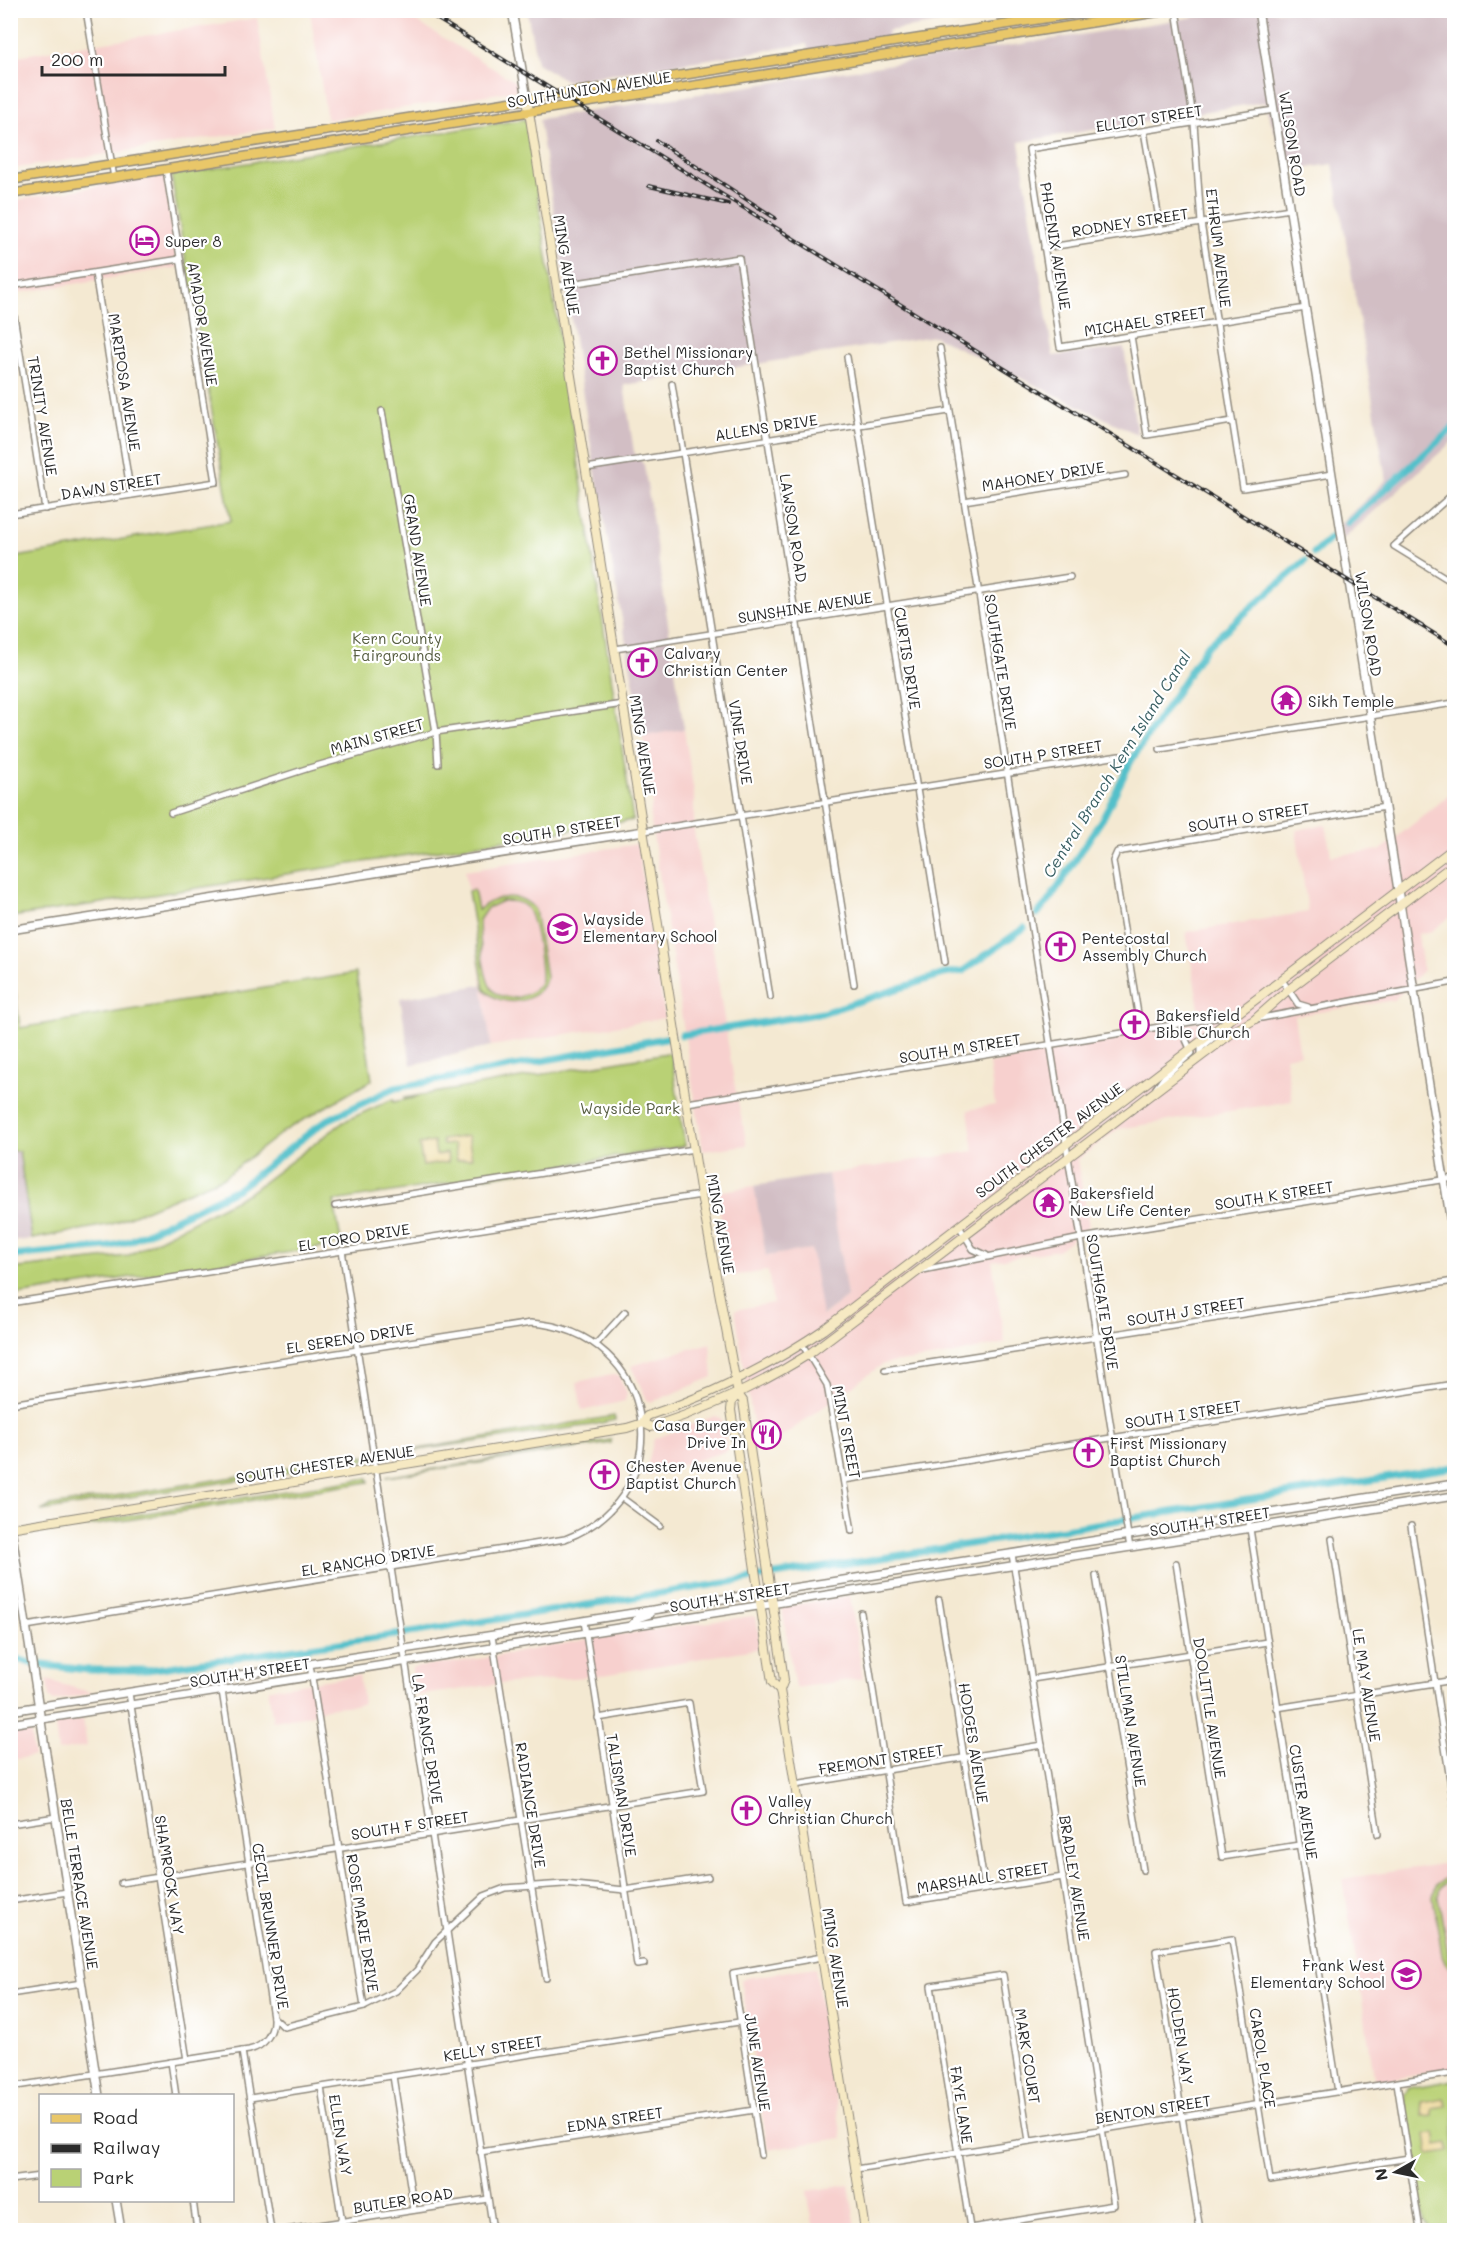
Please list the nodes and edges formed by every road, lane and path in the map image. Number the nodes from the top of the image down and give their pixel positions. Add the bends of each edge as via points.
1 (86, 10) edge
2 (512, 10) edge
3 (1099, 10) edge
4 (1171, 10) edge
5 (1176, 10) edge
6 (1258, 10) edge
7 (1029, 21) junction
8 (964, 32) junction
9 (902, 41) junction
10 (970, 42) junction
11 (916, 50) junction
12 (843, 51) junction
13 (861, 59) junction
14 (774, 61) junction
15 (787, 71) junction
16 (700, 73) junction
17 (714, 82) junction
18 (638, 94) junction
19 (527, 99) junction
20 (1274, 110) junction
21 (529, 113) junction
22 (1194, 123) junction
23 (1144, 131) junction
24 (1029, 149) joint
25 (111, 164) junction
26 (166, 170) junction
27 (114, 178) junction
28 (10, 180) edge
29 (10, 194) edge
30 (1290, 209) junction
31 (1201, 223) junction
32 (1161, 230) junction
33 (1044, 248) junction
34 (180, 259) junction
35 (95, 273) junction
36 (10, 286) edge
37 (557, 286) junction
38 (10, 291) edge
39 (1306, 308) junction
40 (1217, 322) junction
41 (1131, 336) junction
42 (1060, 347) joint
43 (940, 348) dead end
44 (847, 357) dead end
45 (672, 384) dead end
46 (382, 411) dead end
47 (950, 411) junction
48 (1232, 421) junction
49 (858, 425) junction
50 (768, 439) junction
51 (683, 452) junction
52 (586, 468) junction
53 (1332, 474) junction
54 (1125, 476) dead end
55 (216, 482) joint
56 (1455, 493) edge
57 (130, 495) junction
58 (964, 501) junction
59 (45, 509) junction
60 (10, 514) edge
61 (1070, 577) dead end
62 (1455, 583) edge
63 (978, 592) junction
64 (887, 606) junction
65 (796, 620) junction
66 (712, 634) junction
67 (615, 649) junction
68 (1455, 703) edge
69 (623, 705) junction
70 (1371, 716) junction
71 (436, 732) junction
72 (1160, 749) dead end
73 (1119, 756) dead end
74 (438, 764) dead end
75 (1007, 773) junction
76 (916, 788) junction
77 (825, 802) junction
78 (1385, 807) junction
79 (171, 813) dead end
80 (741, 816) junction
81 (644, 831) junction
82 (1455, 848) edge
83 (1455, 864) edge
84 (1398, 892) junction
85 (1400, 906) junction
86 (10, 930) edge
87 (945, 962) dead end
88 (1282, 980) junction
89 (1455, 982) edge
90 (854, 984) dead end
91 (1414, 988) junction
92 (1288, 990) junction
93 (770, 997) dead end
94 (1316, 1008) junction
95 (1233, 1018) junction
96 (1254, 1020) junction
97 (1167, 1027) junction
98 (1141, 1032) junction
99 (1051, 1046) junction
100 (1192, 1048) junction
101 (1201, 1057) junction
102 (1154, 1092) junction
103 (687, 1103) junction
104 (1066, 1144) junction
105 (694, 1149) junction
106 (1068, 1158) junction
107 (1455, 1178) edge
108 (1445, 1180) junction
109 (701, 1195) junction
110 (335, 1206) dead end
111 (960, 1226) junction
112 (965, 1237) junction
113 (1081, 1238) junction
114 (1455, 1242) edge
115 (342, 1251) junction
116 (994, 1255) junction
117 (921, 1270) junction
118 (1455, 1281) edge
119 (10, 1303) edge
120 (625, 1312) dead end
121 (1097, 1337) junction
122 (596, 1344) junction
123 (802, 1344) junction
124 (357, 1349) junction
125 (809, 1354) junction
126 (885, 1370) dead end
127 (736, 1382) junction
128 (1455, 1384) edge
129 (738, 1394) junction
130 (10, 1404) edge
131 (643, 1423) junction
132 (1113, 1438) junction
133 (376, 1469) junction
134 (844, 1480) junction
135 (1455, 1484) edge
136 (1455, 1496) edge
137 (622, 1498) junction
138 (1248, 1516) junction
139 (11, 1525) edge
140 (660, 1526) dead end
141 (1411, 1526) dead end
142 (1249, 1528) junction
143 (852, 1531) dead end
144 (1129, 1536) junction
145 (1332, 1539) dead end
146 (1130, 1548) junction
147 (1012, 1554) junction
148 (1176, 1563) dead end
149 (1014, 1566) junction
150 (392, 1568) junction
151 (1096, 1576) dead end
152 (771, 1588) junction
153 (759, 1591) junction
154 (939, 1600) dead end
155 (773, 1604) junction
156 (761, 1606) junction
157 (669, 1607) junction
158 (861, 1613) dead end
159 (584, 1621) junction
160 (26, 1626) junction
161 (630, 1626) junction
162 (585, 1634) junction
163 (492, 1636) junction
164 (1267, 1642) junction
165 (494, 1648) junction
166 (405, 1650) junction
167 (1190, 1654) junction
168 (404, 1663) junction
169 (310, 1665) junction
170 (1111, 1666) junction
171 (313, 1676) junction
172 (220, 1678) junction
173 (1032, 1679) junction
174 (1455, 1680) edge
175 (1435, 1683) junction
176 (780, 1690) junction
177 (222, 1691) junction
178 (129, 1694) junction
179 (1356, 1695) junction
180 (131, 1705) junction
181 (39, 1707) junction
182 (1277, 1708) junction
183 (10, 1711) edge
184 (598, 1718) junction
185 (41, 1720) junction
186 (10, 1724) edge
187 (1042, 1745) junction
188 (964, 1757) junction
189 (886, 1770) junction
190 (795, 1785) junction
191 (612, 1806) junction
192 (1455, 1806) edge
193 (56, 1817) junction
194 (521, 1820) junction
195 (10, 1824) edge
196 (430, 1834) junction
197 (1378, 1834) dead end
198 (1299, 1845) junction
199 (340, 1849) junction
200 (249, 1863) junction
201 (1143, 1870) dead end
202 (708, 1876) dead end
203 (158, 1877) junction
204 (1063, 1877) junction
205 (121, 1883) dead end
206 (532, 1886) junction
207 (985, 1889) junction
208 (625, 1890) junction
209 (67, 1892) junction
210 (10, 1901) edge
211 (446, 1933) junction
212 (1232, 1939) joint
213 (822, 1957) junction
214 (644, 1965) dead end
215 (1003, 1975) joint
216 (546, 1978) dead end
217 (82, 1983) junction
218 (10, 1994) edge
219 (364, 2007) junction
220 (273, 2017) junction
221 (739, 2022) junction
222 (242, 2051) junction
223 (187, 2060) junction
224 (171, 2062) junction
225 (466, 2064) junction
226 (1455, 2073) edge
227 (96, 2074) junction
228 (393, 2076) junction
229 (1397, 2083) junction
230 (10, 2087) edge
231 (321, 2087) junction
232 (1338, 2092) junction
233 (99, 2094) edge
234 (176, 2094) edge
235 (250, 2098) junction
236 (1258, 2104) junction
237 (753, 2110) junction
238 (1182, 2116) junction
239 (1102, 2129) junction
240 (1029, 2141) junction
241 (480, 2152) junction
242 (958, 2152) junction
243 (761, 2155) dead end
244 (1409, 2158) junction
245 (856, 2169) junction
246 (39, 2176) edge
247 (10, 2180) edge
248 (488, 2199) junction
249 (116, 2202) edge
250 (193, 2202) edge
251 (414, 2211) junction
252 (342, 2222) junction
253 (970, 2228) joint
254 (122, 2230) edge
255 (197, 2230) edge
256 (271, 2230) edge
257 (286, 2230) edge
258 (493, 2230) edge
259 (865, 2230) edge
260 (1200, 2230) edge
261 (1420, 2230) edge

1 - 25 street
2 - 19 street
3 - 7 main road, SOUTH UNION AVENUE
4 - 10 main road, SOUTH UNION AVENUE
5 - 22 street, ETHRUM AVENUE
6 - 20 street, WILSON ROAD
7 - 8 main road, SOUTH UNION AVENUE
7 - 10 main road via 1021,28 975,36
8 - 9 main road, SOUTH UNION AVENUE
8 - 11 main road via 961,38 922,44
9 - 12 main road, SOUTH UNION AVENUE
9 - 13 main road via 866,53
10 - 11 main road, SOUTH UNION AVENUE
11 - 13 main road, SOUTH UNION AVENUE
12 - 14 main road, SOUTH UNION AVENUE
12 - 15 main road via 831,59 791,65
13 - 15 main road, SOUTH UNION AVENUE
14 - 16 main road, SOUTH UNION AVENUE
14 - 17 main road via 761,68 727,74
15 - 17 main road, SOUTH UNION AVENUE
16 - 18 main road via 698,79 646,88
16 - 19 main road, SOUTH UNION AVENUE
17 - 18 main road, SOUTH UNION AVENUE
18 - 21 main road, SOUTH UNION AVENUE
19 - 21 main road, MING AVENUE
19 - 25 main road, SOUTH UNION AVENUE
20 - 22 street, ELLIOT STREET
20 - 30 street, WILSON ROAD
21 - 26 main road, SOUTH UNION AVENUE
21 - 37 main road, MING AVENUE
22 - 23 street, ELLIOT STREET
22 - 31 street, ETHRUM AVENUE
23 - 24 street, ELLIOT STREET
23 - 32 street
24 - 33 street, PHOENIX AVENUE
25 - 27 street
25 - 28 main road, SOUTH UNION AVENUE
26 - 27 main road, SOUTH UNION AVENUE
26 - 34 street, AMADOR AVENUE
27 - 29 main road, SOUTH UNION AVENUE
30 - 31 street, RODNEY STREET
30 - 39 street, WILSON ROAD
31 - 32 street, RODNEY STREET
31 - 40 street, ETHRUM AVENUE
32 - 33 street, RODNEY STREET
33 - 42 street, PHOENIX AVENUE
34 - 35 street
34 - 55 street, AMADOR AVENUE
35 - 36 street
35 - 57 street, MARIPOSA AVENUE
37 - 50 street, LAWSON ROAD via 738,258
37 - 52 main road, MING AVENUE
38 - 59 street, TRINITY AVENUE
39 - 40 street, MICHAEL STREET
39 - 53 street, WILSON ROAD
40 - 41 street, MICHAEL STREET
40 - 48 street, ETHRUM AVENUE
41 - 42 street, MICHAEL STREET
41 - 48 street via 1147,435
43 - 47 street, SOUTHGATE DRIVE
44 - 49 street, CURTIS DRIVE
45 - 51 street, VINE DRIVE
46 - 71 street, GRAND AVENUE
47 - 49 street, ALLENS DRIVE
47 - 58 street, SOUTHGATE DRIVE
48 - 53 street, ETHRUM AVENUE via 1243,488
49 - 50 street, ALLENS DRIVE
49 - 64 street, CURTIS DRIVE
50 - 51 street, ALLENS DRIVE
50 - 65 street, LAWSON ROAD
51 - 52 street, ALLENS DRIVE
51 - 66 street, VINE DRIVE
52 - 67 main road, MING AVENUE
53 - 70 street, WILSON ROAD
54 - 58 street, MAHONEY DRIVE
55 - 57 street, DAWN STREET
56 - 62 street via 1395,546
57 - 59 street, DAWN STREET
58 - 63 street, SOUTHGATE DRIVE
59 - 60 street, DAWN STREET
61 - 63 street, SUNSHINE AVENUE
63 - 64 street, SUNSHINE AVENUE
63 - 75 street, SOUTHGATE DRIVE
64 - 65 street, SUNSHINE AVENUE
64 - 76 street, CURTIS DRIVE
65 - 66 street, SUNSHINE AVENUE
65 - 77 street, LAWSON ROAD
66 - 67 street, SUNSHINE AVENUE
66 - 80 street, VINE DRIVE
67 - 69 main road, MING AVENUE
68 - 70 street
69 - 71 street, MAIN STREET
69 - 81 main road, MING AVENUE
70 - 72 street
70 - 78 street, WILSON ROAD
71 - 74 street, GRAND AVENUE
71 - 79 street, MAIN STREET
73 - 75 street, SOUTH P STREET
75 - 76 street, SOUTH P STREET
75 - 99 street, SOUTHGATE DRIVE
76 - 77 street, SOUTH P STREET
76 - 87 street, CURTIS DRIVE
77 - 80 street, SOUTH P STREET
77 - 90 street, LAWSON ROAD
78 - 84 street, WILSON ROAD
78 - 98 street, SOUTH O STREET via 1117,852 1113,861
80 - 81 street, SOUTH P STREET
80 - 93 street, VINE DRIVE
81 - 86 street, SOUTH P STREET
81 - 103 main road, MING AVENUE
82 - 84 main road, SOUTH CHESTER AVENUE
83 - 85 main road, SOUTH CHESTER AVENUE
84 - 85 street, WILSON ROAD
84 - 88 main road, SOUTH CHESTER AVENUE
85 - 91 street, WILSON ROAD
85 - 92 main road, SOUTH CHESTER AVENUE
88 - 92 street
88 - 95 main road, SOUTH CHESTER AVENUE
89 - 91 street
91 - 94 street
91 - 108 street, WILSON ROAD
92 - 94 street via 1298,1004
92 - 96 main road, SOUTH CHESTER AVENUE
94 - 96 street
95 - 97 street, SOUTH M STREET
95 - 100 main road, SOUTH CHESTER AVENUE
95 - 101 street via 1201,1048
96 - 101 main road, SOUTH CHESTER AVENUE
97 - 98 street, SOUTH M STREET
97 - 100 street via 1183,1033
98 - 99 street, SOUTH M STREET
99 - 103 street, SOUTH M STREET
99 - 104 street, SOUTHGATE DRIVE
100 - 102 street via 1191,1055 1165,1076
100 - 104 main road, SOUTH CHESTER AVENUE
101 - 102 main road, SOUTH CHESTER AVENUE
102 - 106 main road, SOUTH CHESTER AVENUE
103 - 105 main road, MING AVENUE
104 - 106 street, SOUTHGATE DRIVE
104 - 111 main road, SOUTH CHESTER AVENUE
105 - 109 main road, MING AVENUE
105 - 110 street
106 - 112 main road, SOUTH CHESTER AVENUE
106 - 113 street, SOUTHGATE DRIVE
107 - 108 street, SOUTH K STREET
108 - 113 street, SOUTH K STREET
108 - 114 street, WILSON ROAD
109 - 115 street, EL TORO DRIVE
109 - 127 main road, MING AVENUE
111 - 112 street
111 - 123 main road, SOUTH CHESTER AVENUE
112 - 116 street via 980,1254
112 - 117 main road, SOUTH CHESTER AVENUE
113 - 116 street, SOUTH K STREET
113 - 121 street, SOUTHGATE DRIVE
115 - 119 street, EL TORO DRIVE
115 - 124 street, LA FRANCE DRIVE
116 - 117 street, SOUTH K STREET
117 - 125 main road, SOUTH CHESTER AVENUE
118 - 121 street, SOUTH J STREET
120 - 122 street
121 - 126 street, SOUTH J STREET
121 - 132 street, SOUTHGATE DRIVE
122 - 124 street, EL SERENO DRIVE via 569,1330 531,1323
122 - 131 street, EL SERENO DRIVE via 627,1378
123 - 125 street, MINT STREET
123 - 127 main road, SOUTH CHESTER AVENUE
124 - 130 street, EL SERENO DRIVE
124 - 133 street, LA FRANCE DRIVE
125 - 129 main road, SOUTH CHESTER AVENUE
125 - 134 street, MINT STREET via 827,1385
127 - 129 main road, MING AVENUE
127 - 131 main road, SOUTH CHESTER AVENUE via 647,1416
128 - 132 street, SOUTH I STREET
129 - 131 main road, SOUTH CHESTER AVENUE via 651,1427
129 - 152 main road, MING AVENUE via 743,1401
129 - 153 main road, MING AVENUE via 731,1410
131 - 133 main road, SOUTH CHESTER AVENUE via 597,1434
131 - 137 street, EL RANCHO DRIVE via 638,1464
132 - 134 street, SOUTH I STREET
132 - 144 street, SOUTHGATE DRIVE
133 - 139 main road, SOUTH CHESTER AVENUE
133 - 150 street, LA FRANCE DRIVE
134 - 143 street, MINT STREET
135 - 138 street, SOUTH H STREET
136 - 142 street, SOUTH H STREET
137 - 140 street
137 - 150 street, EL RANCHO DRIVE via 599,1522 565,1539
138 - 142 street, CUSTER AVENUE
138 - 144 street, SOUTH H STREET
139 - 160 street, BELLE TERRACE AVENUE
141 - 175 street
142 - 146 street, SOUTH H STREET
142 - 164 street, CUSTER AVENUE
144 - 146 street, SOUTHGATE DRIVE
144 - 147 street, SOUTH H STREET
145 - 179 street, LE MAY AVENUE
146 - 149 street, SOUTH H STREET
147 - 149 street, BRADLEY AVENUE
147 - 152 street, SOUTH H STREET
148 - 167 street, DOOLITTLE AVENUE
149 - 155 street, SOUTH H STREET
149 - 173 street, BRADLEY AVENUE
150 - 160 street, EL RANCHO DRIVE
150 - 166 street, LA FRANCE DRIVE
151 - 170 street, STILLMAN AVENUE
152 - 153 street, SOUTH H STREET
152 - 155 main road, MING AVENUE
153 - 156 main road, MING AVENUE
153 - 157 street, SOUTH H STREET
154 - 188 street, HODGES AVENUE
155 - 156 street, SOUTH H STREET
155 - 176 main road, MING AVENUE via 784,1680
156 - 161 street, SOUTH H STREET
156 - 176 main road, MING AVENUE via 772,1682
157 - 159 street, SOUTH H STREET
157 - 161 street via 638,1618
158 - 189 street
159 - 162 street, TALISMAN DRIVE
159 - 163 street, SOUTH H STREET
160 - 181 street, BELLE TERRACE AVENUE
161 - 162 street, SOUTH H STREET
162 - 165 street, SOUTH H STREET
162 - 184 street, TALISMAN DRIVE
163 - 165 street, RADIANCE DRIVE
163 - 166 street, SOUTH H STREET
164 - 167 street
164 - 182 street, CUSTER AVENUE
165 - 168 street, SOUTH H STREET
165 - 194 street, RADIANCE DRIVE
166 - 168 street, LA FRANCE DRIVE
166 - 169 street, SOUTH H STREET
167 - 170 street
167 - 198 street, DOOLITTLE AVENUE via 1222,1857
168 - 171 street, SOUTH H STREET
168 - 196 street, LA FRANCE DRIVE
169 - 171 street, ROSE MARIE DRIVE
169 - 172 street, SOUTH H STREET
170 - 173 street
170 - 201 street, STILLMAN AVENUE
171 - 177 street, SOUTH H STREET
171 - 199 street, ROSE MARIE DRIVE
172 - 177 street, CECIL BRUNNER DRIVE
172 - 178 street, SOUTH H STREET
173 - 187 street, BRADLEY AVENUE
174 - 175 street
175 - 179 street
175 - 192 street
176 - 190 main road, MING AVENUE
177 - 180 street, SOUTH H STREET
177 - 200 street, CECIL BRUNNER DRIVE
178 - 180 street, SHAMROCK WAY
178 - 181 street, SOUTH H STREET
179 - 182 street
179 - 197 street, LE MAY AVENUE
180 - 185 street, SOUTH H STREET
180 - 203 street, SHAMROCK WAY
181 - 183 street, SOUTH H STREET
181 - 185 street, BELLE TERRACE AVENUE
182 - 198 street, CUSTER AVENUE
184 - 191 street, TALISMAN DRIVE
184 - 191 street, SOUTH F STREET via 689,1703 703,1791
185 - 186 street, SOUTH H STREET
185 - 193 street, BELLE TERRACE AVENUE
187 - 188 street, FREMONT STREET
187 - 204 street, BRADLEY AVENUE
188 - 189 street, FREMONT STREET
188 - 207 street, HODGES AVENUE
189 - 190 street, FREMONT STREET
189 - 207 street, MARSHALL STREET via 906,1902
190 - 213 main road, MING AVENUE
191 - 194 street, SOUTH F STREET
191 - 208 street, TALISMAN DRIVE
193 - 195 street
193 - 209 street, BELLE TERRACE AVENUE
194 - 196 street, SOUTH F STREET
194 - 206 street, RADIANCE DRIVE
196 - 199 street, SOUTH F STREET
196 - 211 street, LA FRANCE DRIVE
198 - 232 street, CUSTER AVENUE
199 - 200 street, SOUTH F STREET
199 - 219 street, ROSE MARIE DRIVE
200 - 203 street, SOUTH F STREET
200 - 220 street, CECIL BRUNNER DRIVE
202 - 208 street
203 - 205 street, SOUTH F STREET
203 - 223 street, SHAMROCK WAY
204 - 207 street, MARSHALL STREET
204 - 239 street, BRADLEY AVENUE
206 - 208 street via 564,1884
206 - 211 street via 505,1888 484,1896
206 - 216 street, RADIANCE DRIVE
208 - 214 street, TALISMAN DRIVE via 637,1965
209 - 210 street
209 - 217 street, BELLE TERRACE AVENUE
211 - 219 street via 396,1991
211 - 225 street, LA FRANCE DRIVE
212 - 236 street, CAROL PLACE
212 - 238 street, HOLDEN WAY via 1156,1951
213 - 221 street, JUNE AVENUE via 733,1973
213 - 245 main road, MING AVENUE
215 - 240 street, MARK COURT
215 - 242 street, FAYE LANE via 932,1986
217 - 218 street
217 - 227 street, BELLE TERRACE AVENUE
219 - 220 street via 284,2027
220 - 222 street, CECIL BRUNNER DRIVE via 266,2041
221 - 225 street, KELLY STREET
221 - 237 street, JUNE AVENUE
222 - 223 street
222 - 235 street
223 - 224 street
224 - 227 street
224 - 234 street
225 - 228 street, KELLY STREET
225 - 241 street, LA FRANCE DRIVE
226 - 229 street, BENTON STREET
227 - 230 street
227 - 233 street, BELLE TERRACE AVENUE
228 - 231 street, KELLY STREET
228 - 251 street
229 - 232 street, BENTON STREET
229 - 244 street
231 - 235 street, KELLY STREET
231 - 252 street, ELLEN WAY
232 - 236 street, BENTON STREET
235 - 256 street
236 - 238 street, BENTON STREET
236 - 244 street, CAROL PLACE via 1270,2180
237 - 241 street, EDNA STREET
237 - 243 street, JUNE AVENUE
238 - 239 street, BENTON STREET
238 - 260 street, HOLDEN WAY
239 - 240 street, BENTON STREET
239 - 253 street, BRADLEY AVENUE via 1114,2205
240 - 242 street, BENTON STREET
241 - 248 street, LA FRANCE DRIVE
242 - 245 street, BENTON STREET
242 - 253 street, FAYE LANE
244 - 261 street
245 - 259 main road, MING AVENUE
246 - 247 street
248 - 251 street, BUTLER ROAD
248 - 258 street, LA FRANCE DRIVE
249 - 254 street
250 - 255 street
251 - 252 street, BUTLER ROAD
252 - 257 street, BUTLER ROAD

